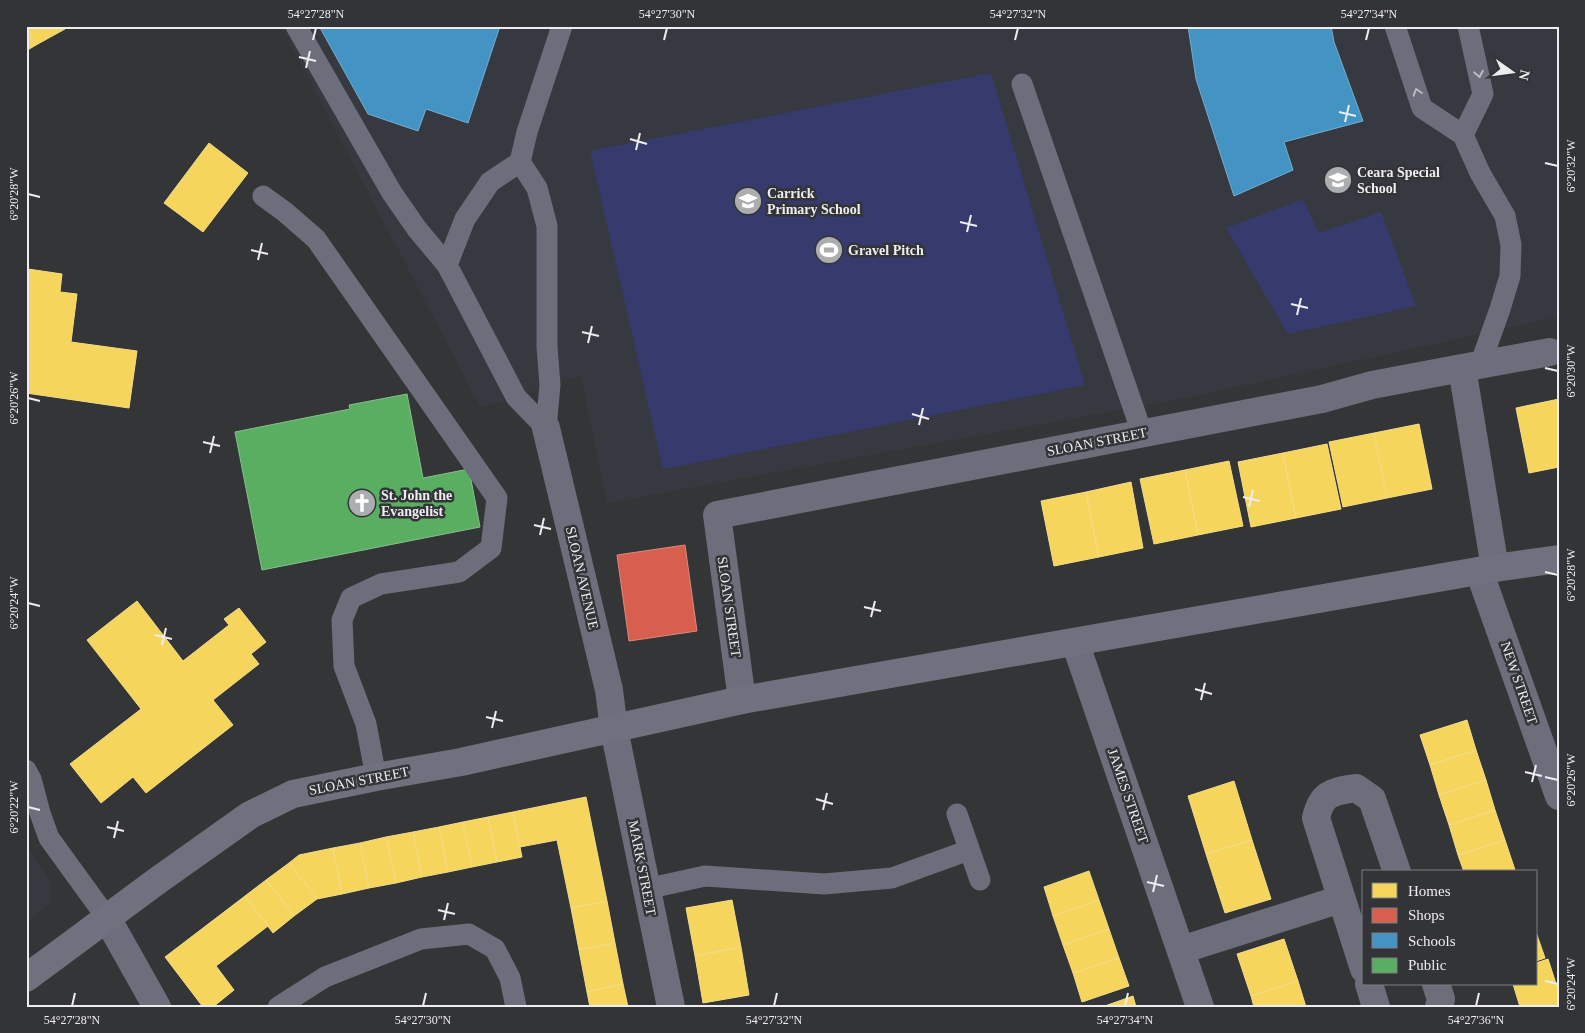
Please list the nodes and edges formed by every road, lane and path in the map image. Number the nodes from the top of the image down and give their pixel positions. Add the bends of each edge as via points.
1 (296, 26) edge
2 (562, 26) edge
3 (1395, 26) edge
4 (1468, 26) edge
5 (1022, 84) dead end
6 (1463, 135) junction
7 (520, 162) junction
8 (263, 196) dead end
9 (447, 264) junction
10 (1550, 352) dead end
11 (1471, 367) junction
12 (546, 428) junction
13 (1142, 433) junction
14 (1559, 559) edge
15 (1487, 569) junction
16 (1075, 642) junction
17 (742, 700) junction
18 (614, 729) junction
19 (26, 770) edge
20 (376, 777) junction
21 (1559, 796) edge
22 (957, 814) dead end
23 (969, 850) junction
24 (1396, 870) edge
25 (980, 880) dead end
26 (646, 889) junction
27 (1341, 899) junction
28 (107, 918) junction
29 (1181, 950) junction
30 (1362, 963) edge
31 (26, 978) edge
32 (1370, 986) edge
33 (1437, 986) edge
34 (157, 1007) edge
35 (278, 1007) edge
36 (516, 1007) edge
37 (671, 1007) edge
38 (1200, 1007) edge
39 (1376, 1007) edge
40 (1438, 1007) edge

1 - 9 lane via 392,193
2 - 7 lane
6 -> 3 lane via 1422,108
4 -> 6 lane via 1483,94
5 - 13 lane
6 - 11 lane via 1505,216 1511,245 1510,276 1500,309
7 - 9 lane via 490,182 465,219
7 - 12 lane via 538,188 547,226 550,385
8 - 20 lane via 316,239 497,498 491,548 459,572 380,584 351,598 342,620 344,666 366,724
9 - 12 lane via 516,396
10 - 11 street, SLOAN STREET
11 - 13 street, SLOAN STREET
11 - 15 street
12 - 18 street, SLOAN AVENUE via 609,690
13 - 17 street, SLOAN STREET via 717,515
14 - 15 street, SLOAN STREET
15 - 16 street, SLOAN STREET
15 - 21 street, NEW STREET
16 - 17 street, SLOAN STREET
16 - 29 street, JAMES STREET
17 - 18 street, SLOAN STREET
18 - 20 street, SLOAN STREET
18 - 26 street, MARK STREET
19 - 28 lane via 49,838
20 - 28 street, SLOAN STREET via 293,794 250,815
22 - 23 lane
23 - 25 lane
23 - 26 lane via 892,878 824,884 705,876
24 - 27 street via 1372,799 1356,788 1332,792 1320,804 1316,818
26 - 37 street, MARK STREET
27 - 29 street
27 - 30 street
28 - 31 street, SLOAN STREET
28 - 34 street
29 - 38 street, JAMES STREET
32 - 39 street
33 - 40 street via 1441,999
35 - 36 lane via 326,977 421,939 470,934 495,949 510,978

